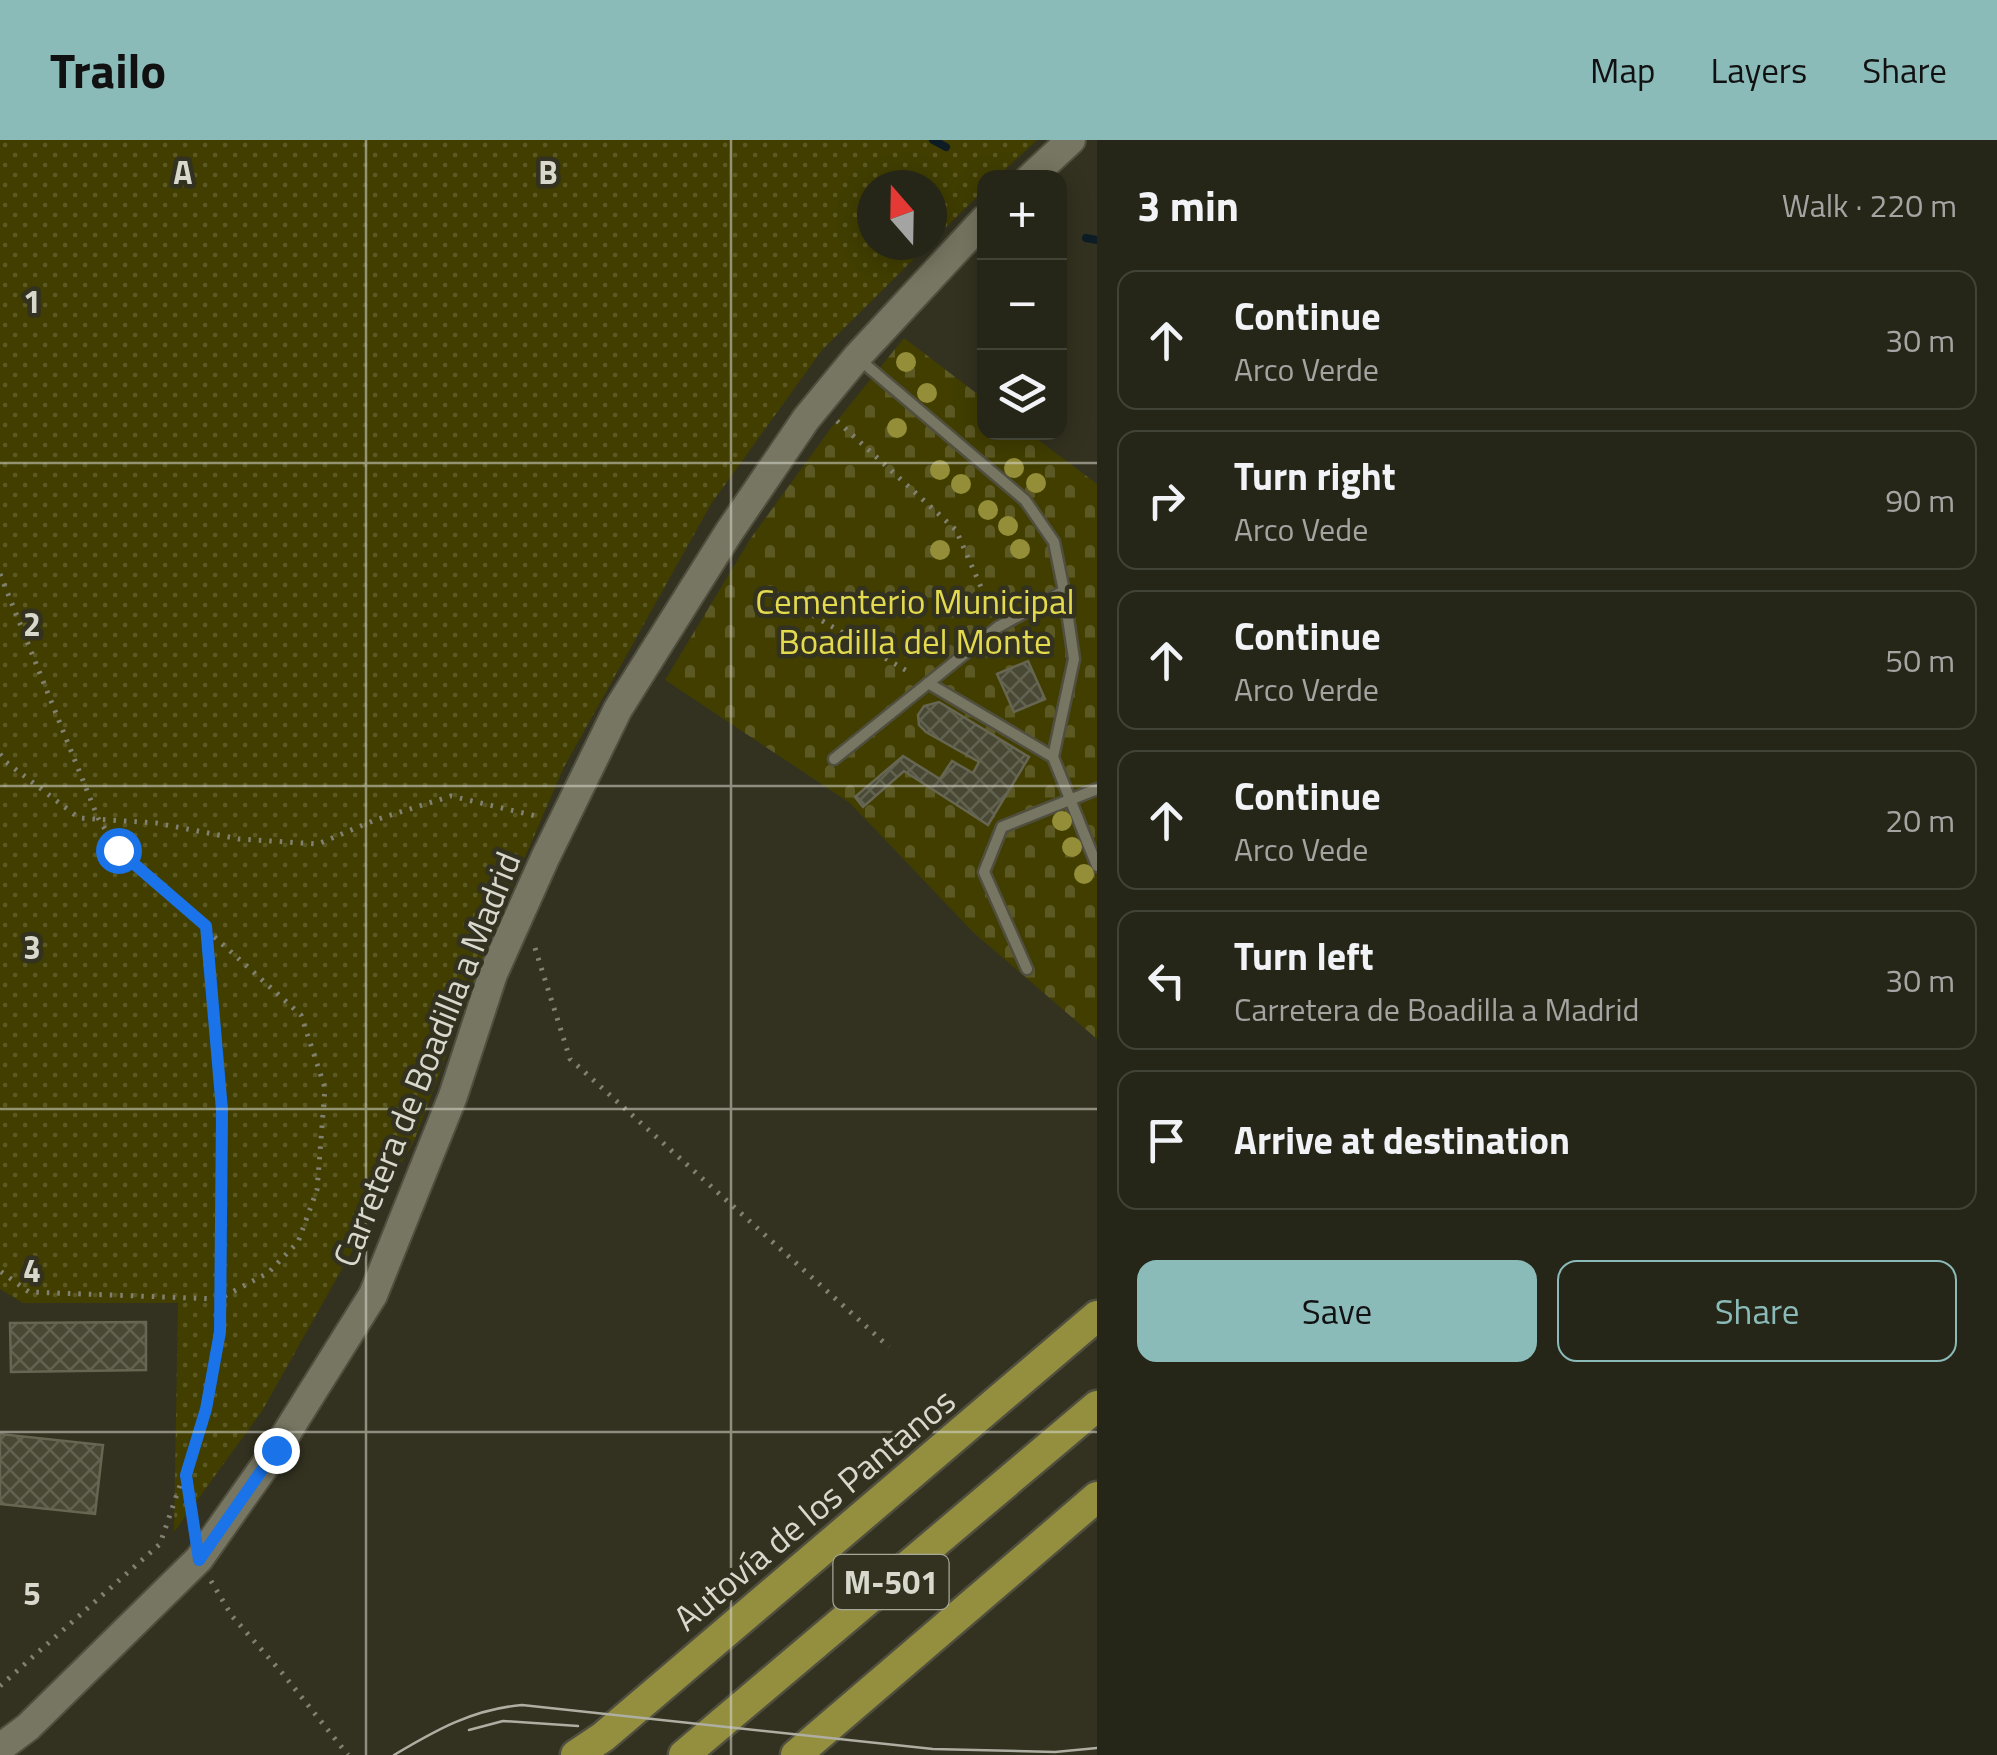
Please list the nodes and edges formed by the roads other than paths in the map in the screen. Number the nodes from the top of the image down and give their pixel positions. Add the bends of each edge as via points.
1 (1071, 140) edge
2 (1039, 170) edge
3 (977, 228) edge
4 (857, 358) junction
5 (1064, 591) junction
6 (928, 683) junction
7 (1053, 756) junction
8 (834, 760) dead end
9 (1097, 789) edge
10 (1070, 800) junction
11 (1097, 866) edge
12 (1027, 969) dead end
13 (1097, 1316) edge
14 (1097, 1406) edge
15 (1097, 1497) edge
16 (28, 1728) junction
17 (0, 1733) edge
18 (0, 1748) edge
19 (576, 1755) edge
20 (684, 1755) edge
21 (796, 1755) edge

1 - 2 street
3 - 4 street, Carretera de Boadilla a Madrid
4 - 5 lane via 1025,500 1054,542
4 - 16 street, Carretera de Boadilla a Madrid via 729,532 618,709 493,974 454,1096 372,1295 199,1560
5 - 6 lane via 998,627
5 - 7 lane via 1074,659
6 - 7 lane
6 - 8 lane
7 - 10 lane
9 - 10 lane
10 - 11 lane
10 - 12 lane via 1002,827 984,872
13 - 19 highway, Autovía de los Pantanos / M-501
14 - 20 highway, M-501
15 - 21 highway
16 - 17 lane
16 - 18 street, Carretera de Boadilla a Madrid

